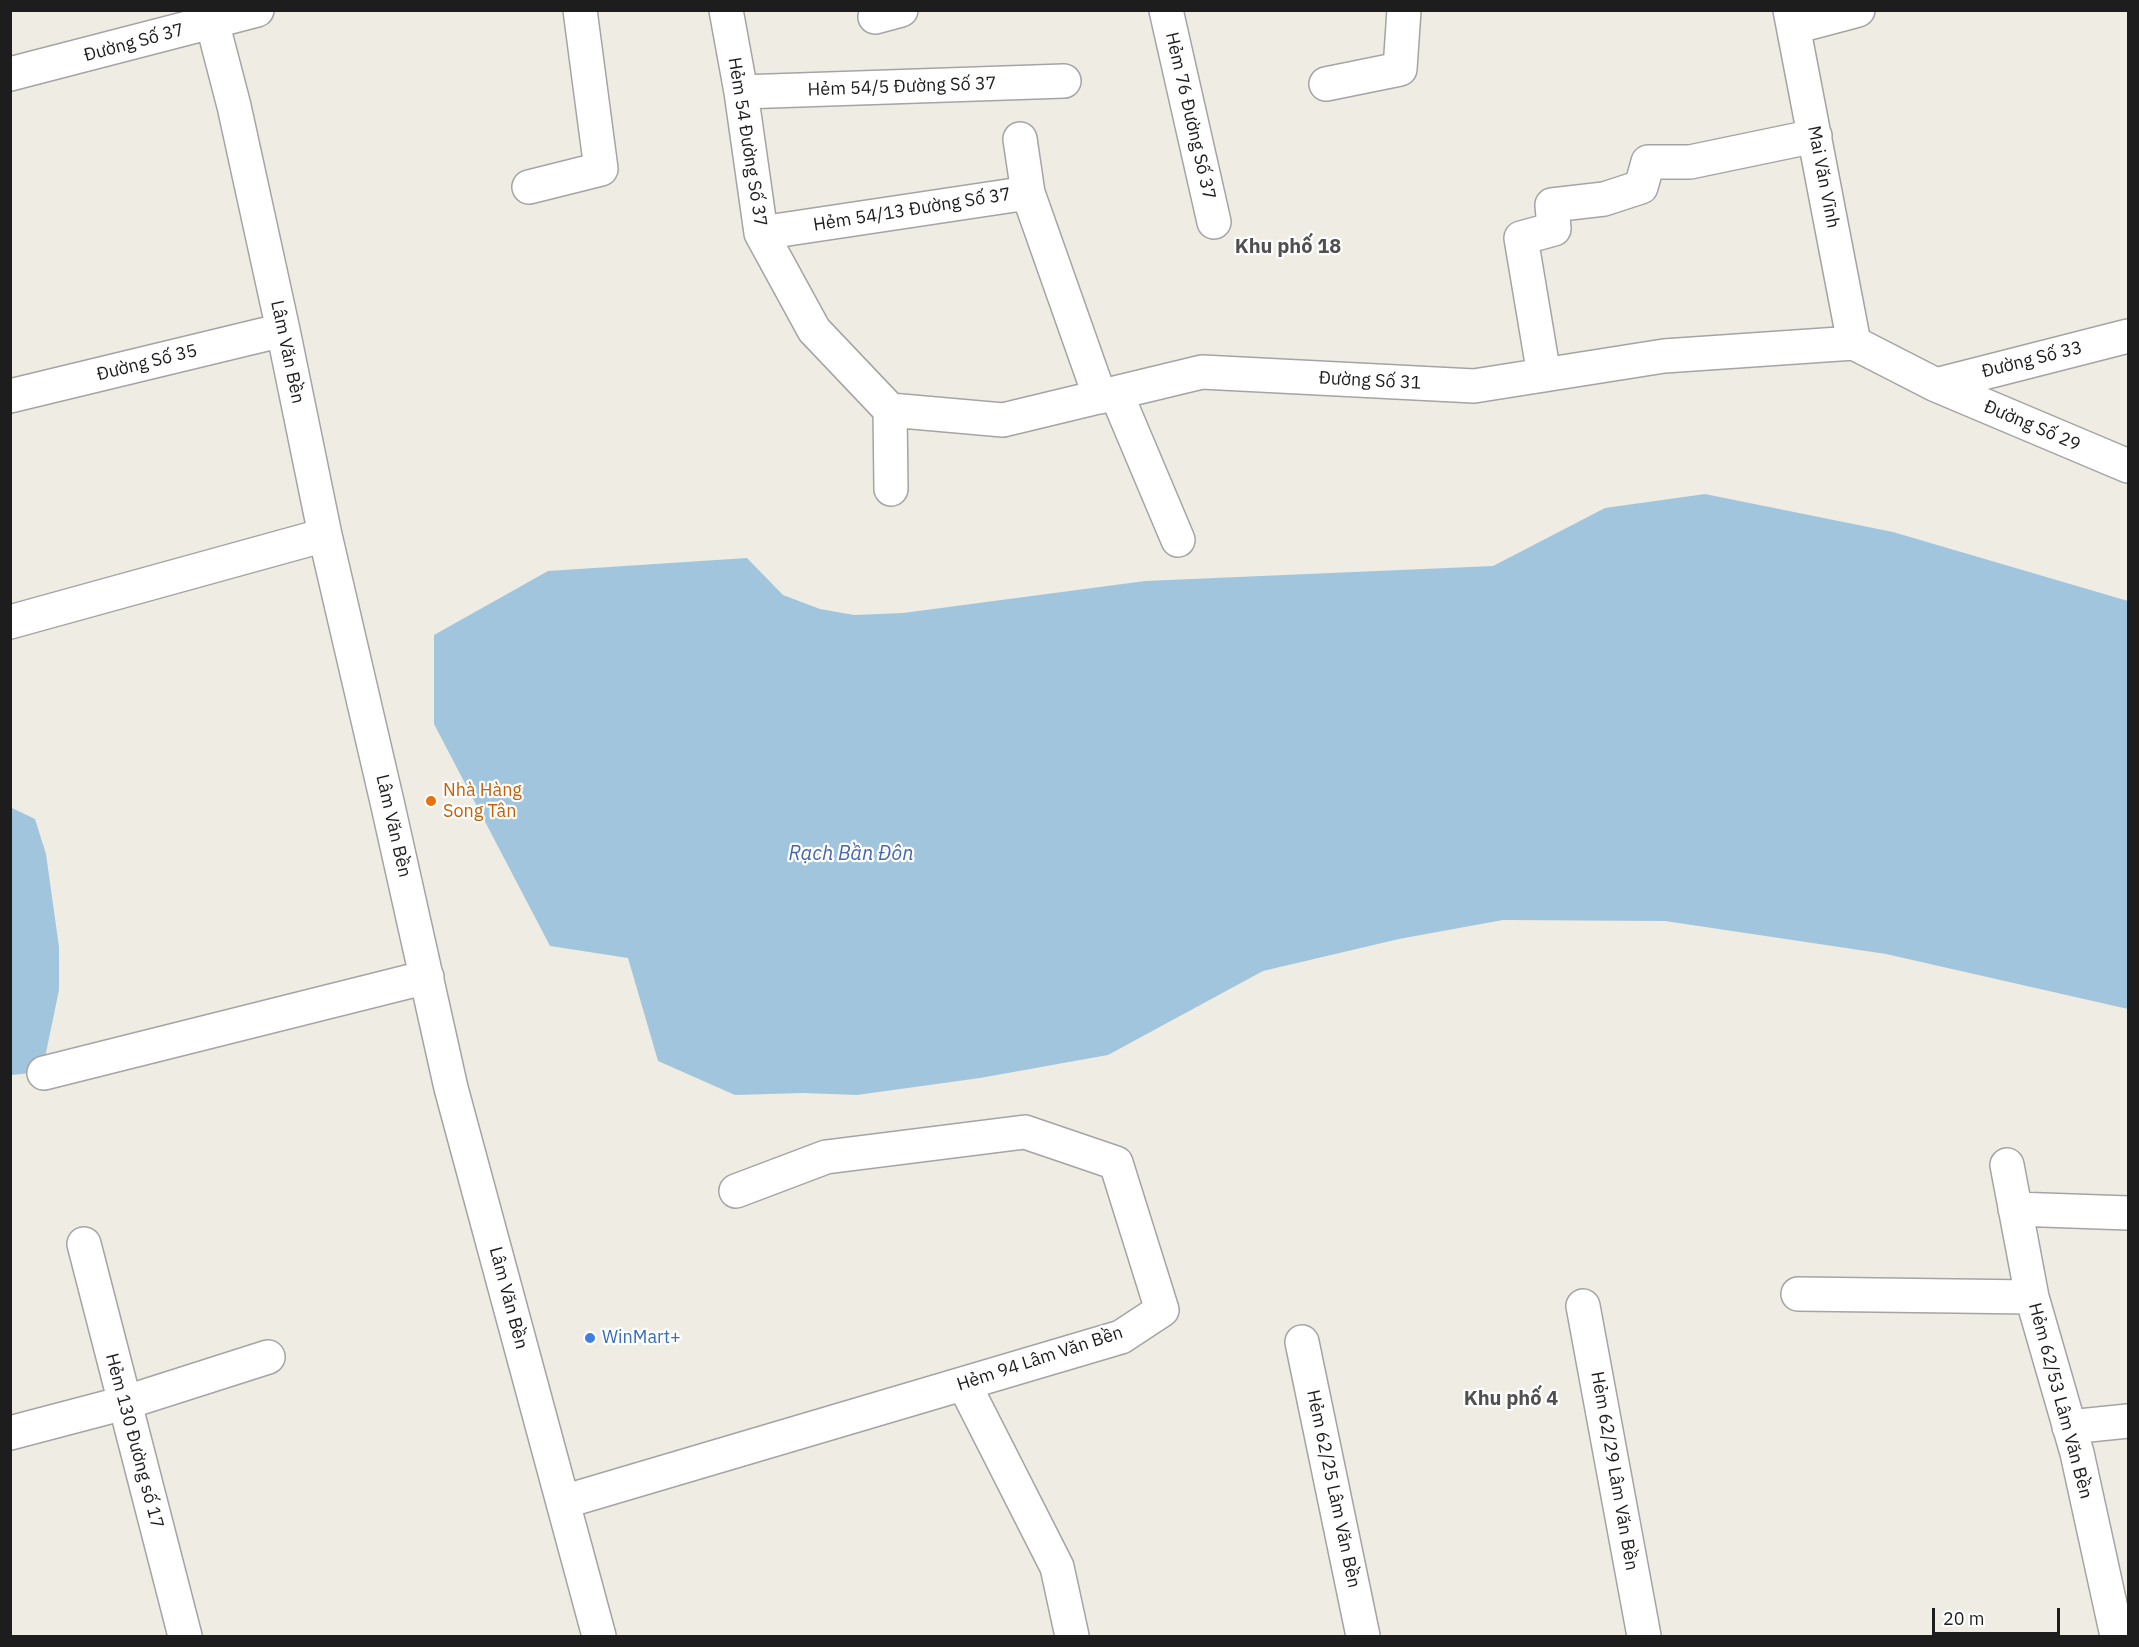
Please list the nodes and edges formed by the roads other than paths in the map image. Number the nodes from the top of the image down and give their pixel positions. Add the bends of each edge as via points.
1 (257, 10) edge
2 (580, 10) edge
3 (726, 10) edge
4 (1166, 10) edge
5 (1404, 10) edge
6 (1858, 10) edge
7 (210, 16) edge
8 (1792, 19) edge
9 (10, 74) edge
10 (1064, 81) dead end
11 (1326, 84) dead end
12 (741, 93) junction
13 (1815, 136) junction
14 (1020, 139) dead end
15 (529, 187) dead end
16 (1028, 193) junction
17 (1214, 222) dead end
18 (761, 233) junction
19 (284, 330) junction
20 (2128, 336) edge
21 (1854, 343) junction
22 (1544, 375) junction
23 (1936, 385) junction
24 (1108, 395) junction
25 (10, 396) edge
26 (890, 410) junction
27 (2128, 466) edge
28 (891, 489) dead end
29 (325, 535) junction
30 (1178, 540) dead end
31 (10, 622) edge
32 (427, 977) junction
33 (44, 1073) dead end
34 (2007, 1165) dead end
35 (736, 1191) dead end
36 (2016, 1209) junction
37 (2128, 1214) edge
38 (84, 1244) dead end
39 (1798, 1294) dead end
40 (2032, 1297) junction
41 (1583, 1306) dead end
42 (1302, 1342) dead end
43 (268, 1357) dead end
44 (964, 1384) junction
45 (124, 1403) junction
46 (2128, 1421) edge
47 (2069, 1427) junction
48 (10, 1433) edge
49 (563, 1502) junction
50 (185, 1636) edge
51 (599, 1636) edge
52 (1072, 1636) edge
53 (1363, 1636) edge
54 (1644, 1636) edge
55 (2117, 1636) edge

1 - 7 street, Đường Số 37
2 - 15 street via 601,169
3 - 12 street, Hẻm 54 Đường Số 37
4 - 17 street, Hẻm 76 Đường Số 37
5 - 11 street via 1400,69
6 - 8 street
7 - 9 street, Đường Số 37
7 - 19 street, Lâm Văn Bền
8 - 13 street, Mai Văn Vĩnh
10 - 12 street, Hẻm 54/5 Đường Số 37
12 - 18 street, Hẻm 54 Đường Số 37
13 - 21 street, Mai Văn Vĩnh
13 - 22 street via 1690,162 1648,162 1641,187 1604,200 1552,205 1554,230 1521,238
14 - 16 street
16 - 18 street, Hẻm 54/13 Đường Số 37
16 - 24 street, Hẻm 54/13 Đường Số 37
18 - 26 street, Hẻm 54 Đường Số 37 via 814,330
19 - 25 street, Đường Số 35
19 - 29 street, Lâm Văn Bền
20 - 23 street, Đường Số 33
21 - 22 street, Đường Số 31 via 1664,356
21 - 23 street
22 - 24 street, Đường Số 31 via 1474,386 1202,372
23 - 27 street, Đường Số 29
24 - 26 street, Đường Số 31 via 1003,420
24 - 30 street, Hẻm 54/13 Đường Số 37
26 - 28 street
29 - 31 street
29 - 32 street, Lâm Văn Bền
32 - 33 street
32 - 49 street, Lâm Văn Bền via 451,1088
34 - 36 street, Hẻm 62/53 Lâm Văn Bền
35 - 44 street, Hẻm 94 Lâm Văn Bền via 826,1157 1025,1132 1116,1164 1162,1310 1121,1337
36 - 37 street
36 - 40 street, Hẻm 62/53 Lâm Văn Bền
38 - 45 street, Hẻm 130 Đường số 17
39 - 40 street
40 - 47 street, Hẻm 62/53 Lâm Văn Bền
41 - 54 street, Hẻm 62/29 Lâm Văn Bền
42 - 53 street, Hẻm 62/25 Lâm Văn Bền
43 - 45 street
44 - 49 street, Hẻm 94 Lâm Văn Bền
44 - 52 street via 1057,1567
45 - 48 street
45 - 50 street, Hẻm 130 Đường số 17
46 - 47 street
47 - 55 street, Hẻm 62/53 Lâm Văn Bền
49 - 51 street, Lâm Văn Bền

